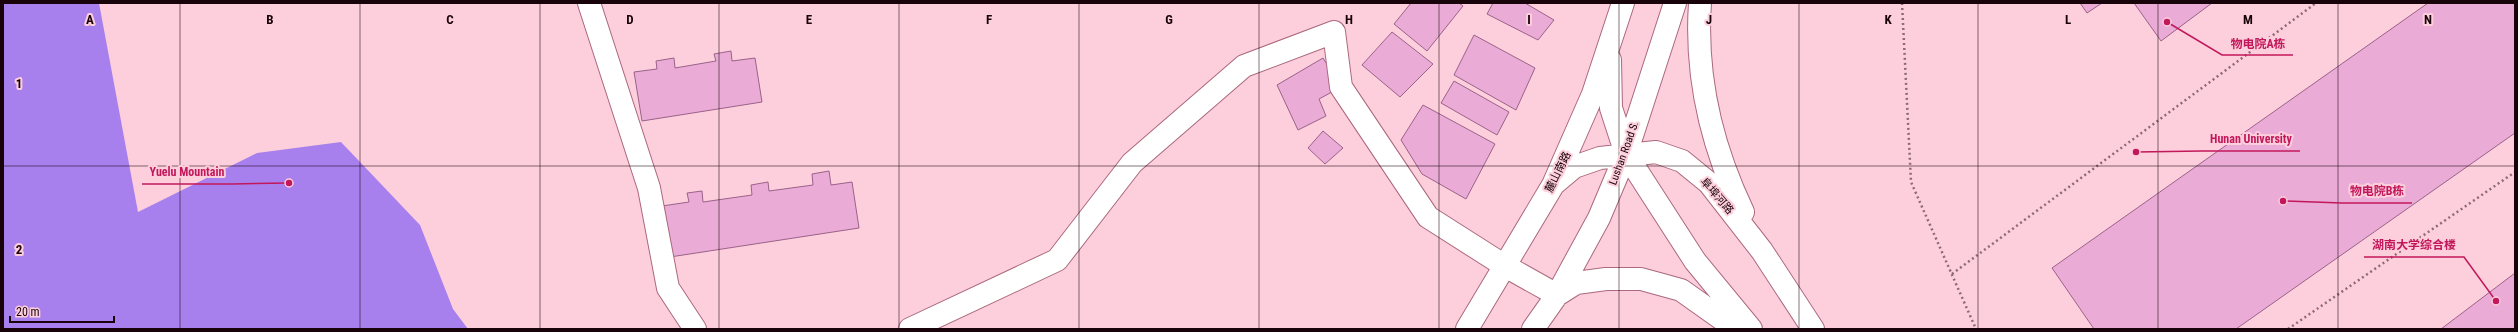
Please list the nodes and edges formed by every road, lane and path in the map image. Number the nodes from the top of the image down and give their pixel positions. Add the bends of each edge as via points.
1 (589, 3) edge
2 (1623, 3) edge
3 (1675, 3) edge
4 (1700, 3) edge
5 (1902, 3) edge
6 (2316, 3) edge
7 (1610, 43) junction
8 (1626, 154) junction
9 (2515, 172) edge
10 (1554, 185) junction
11 (1762, 251) junction
12 (1505, 266) junction
13 (1952, 274) junction
14 (1556, 295) junction
15 (695, 329) edge
16 (910, 329) edge
17 (1467, 329) edge
18 (1533, 329) edge
19 (1736, 329) edge
20 (1751, 329) edge
21 (1813, 329) edge
22 (1976, 329) edge
23 (2288, 329) edge

1 - 15 main road via 650,188 668,288
2 - 7 main road, 麓山南路
3 - 8 main road, Lushan Road S.
4 - 11 main road via 1698,32 1709,121 1725,175
5 - 13 path via 1911,182
6 - 13 path
7 - 8 main road via 1612,108
7 - 10 main road, 麓山南路 via 1593,94
8 - 10 main road, 阜埠河路 via 1600,158 1574,167
8 - 11 main road, 阜埠河路 via 1656,152 1682,161 1709,183
8 - 14 main road, Lushan Road S. via 1599,218
8 - 20 main road via 1696,261
9 - 23 path
10 - 12 main road, 麓山南路
11 - 21 main road, 阜埠河路
12 - 14 main road
12 - 16 main road via 1428,217 1341,87 1334,32 1244,66 1132,163 1057,260
12 - 17 main road, 麓山南路
13 - 22 path
14 - 18 main road, Lushan Road S.
14 - 19 main road via 1576,283 1606,279 1640,279 1681,290

